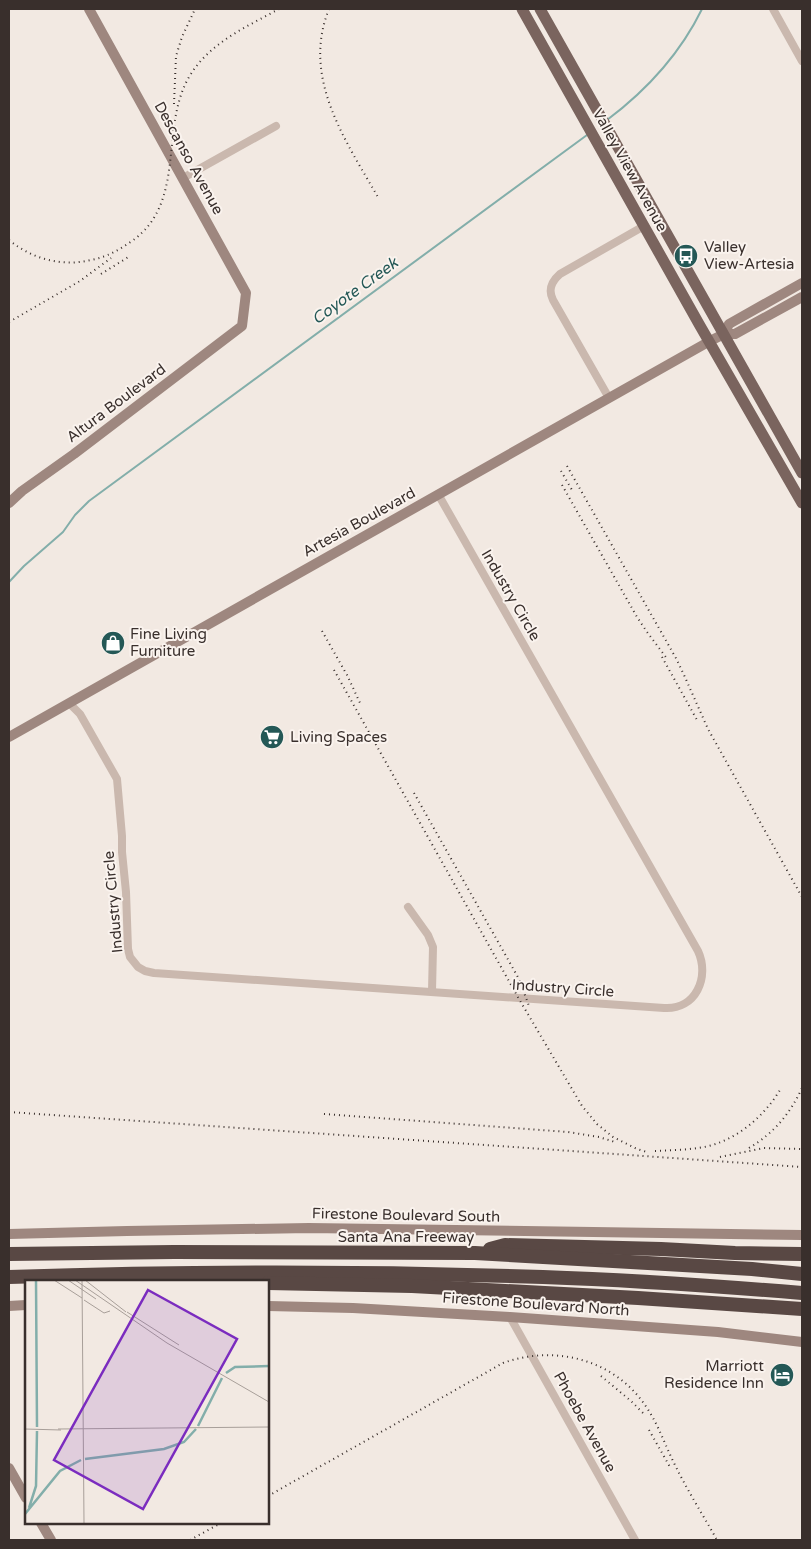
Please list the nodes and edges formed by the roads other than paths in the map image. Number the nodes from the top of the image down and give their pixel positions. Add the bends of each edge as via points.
1 (89, 9) edge
2 (522, 9) edge
3 (540, 9) edge
4 (773, 9) edge
5 (802, 61) edge
6 (276, 126) dead end
7 (183, 178) junction
8 (644, 226) junction
9 (802, 283) edge
10 (802, 297) edge
11 (242, 326) joint
12 (724, 334) junction
13 (710, 341) junction
14 (609, 398) junction
15 (789, 449) junction
16 (776, 456) junction
17 (802, 472) edge
18 (438, 494) junction
19 (9, 503) edge
20 (802, 503) edge
21 (69, 703) junction
22 (9, 736) edge
23 (408, 907) dead end
24 (432, 992) junction
25 (9, 1234) edge
26 (802, 1235) edge
27 (474, 1253) junction
28 (9, 1254) edge
29 (802, 1254) edge
30 (802, 1274) edge
31 (9, 1277) edge
32 (269, 1283) edge
33 (9, 1285) edge
34 (25, 1285) edge
35 (802, 1293) edge
36 (9, 1306) edge
37 (25, 1306) edge
38 (269, 1306) edge
39 (802, 1309) edge
40 (510, 1317) junction
41 (802, 1342) edge
42 (9, 1468) edge
43 (25, 1496) edge
44 (42, 1524) edge
45 (51, 1540) edge
46 (635, 1540) edge

1 - 7 street, Descanso Avenue
2 - 8 main road, Valley View Avenue
3 - 12 main road, Valley View Avenue
4 - 5 street
6 - 7 street
7 - 11 street, Descanso Avenue via 246,293
8 - 13 main road, Valley View Avenue
8 - 14 street via 560,274 551,284 553,300
9 - 12 street, Artesia Boulevard via 729,324
10 - 12 street, Artesia Boulevard via 735,334
11 - 19 street, Altura Boulevard
12 - 13 street, Artesia Boulevard
12 - 15 main road, Valley View Avenue
13 - 14 street, Artesia Boulevard
13 - 16 main road, Valley View Avenue
14 - 18 street, Artesia Boulevard
15 - 16 main road
15 - 17 main road, Valley View Avenue
16 - 20 main road, Valley View Avenue
18 - 21 street, Artesia Boulevard
18 - 24 street, Industry Circle via 698,951 703,973 700,987 692,998 668,1008
21 - 22 street, Artesia Boulevard
21 - 24 street, Industry Circle via 80,714 118,779 128,949 138,967 154,973
23 - 24 street via 433,947
25 - 26 street, Firestone Boulevard South via 309,1228
27 - 28 highway, Santa Ana Freeway
27 - 29 highway via 505,1245
27 - 30 highway, Santa Ana Freeway
31 - 35 highway via 186,1273 544,1277
32 - 39 highway via 412,1286
33 - 34 highway
36 - 37 street
38 - 40 street, Firestone Boulevard North
40 - 41 street, Firestone Boulevard North via 718,1332
40 - 46 street, Phoebe Avenue
42 - 43 street
44 - 45 street

